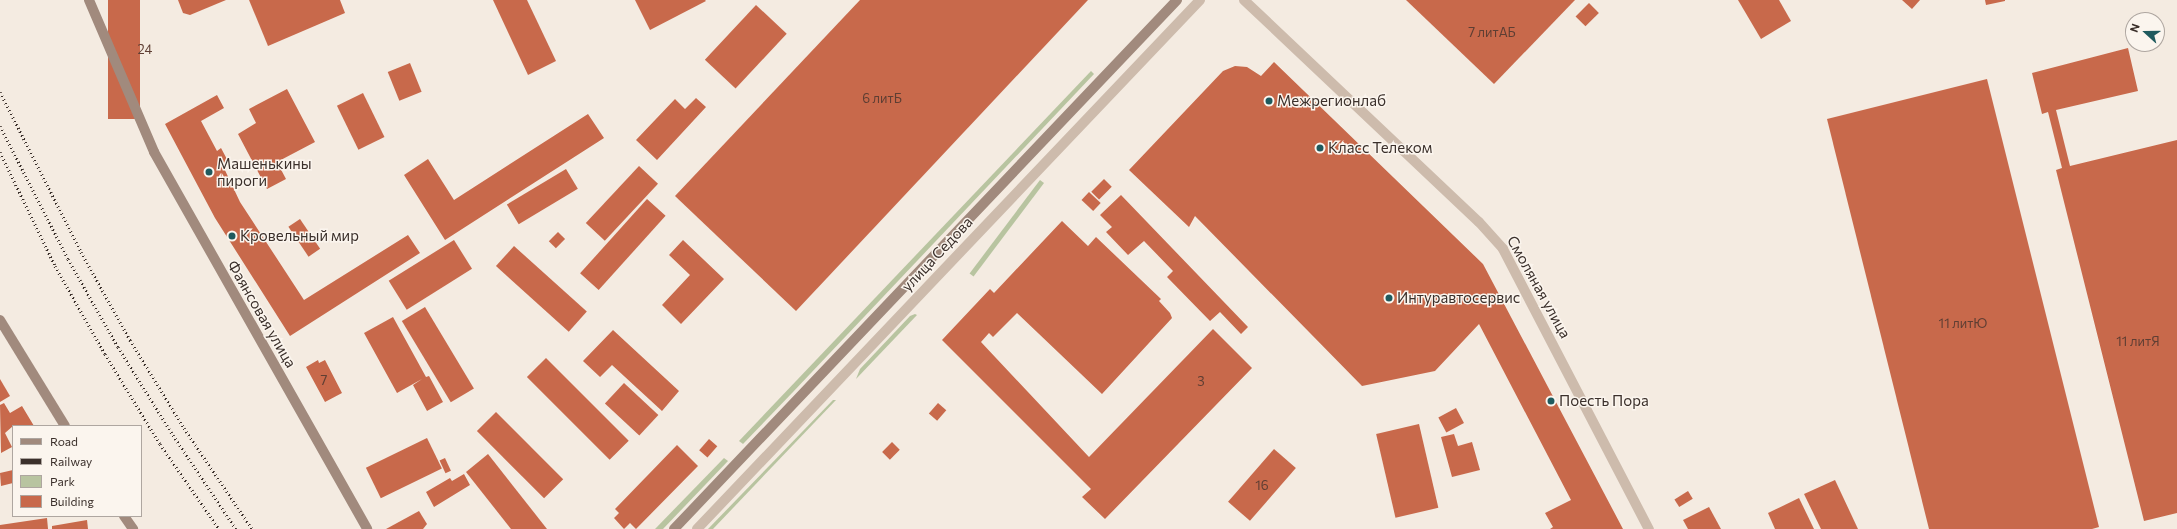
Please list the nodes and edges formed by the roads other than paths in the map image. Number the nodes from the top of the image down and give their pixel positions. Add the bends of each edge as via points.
1 (89, 0) edge
2 (1177, 0) edge
3 (1200, 0) edge
4 (1244, 0) edge
5 (0, 320) edge
6 (64, 425) edge
7 (125, 517) edge
8 (133, 529) edge
9 (368, 529) edge
10 (674, 529) edge
11 (697, 529) edge
12 (1649, 529) edge

1 - 9 street, Фаянсовая улица via 158,158
2 - 10 street, улица Седова
3 - 11 street, улица Седова
4 - 12 street, Смоляная улица via 1473,217 1503,249
5 - 6 street
7 - 8 street

